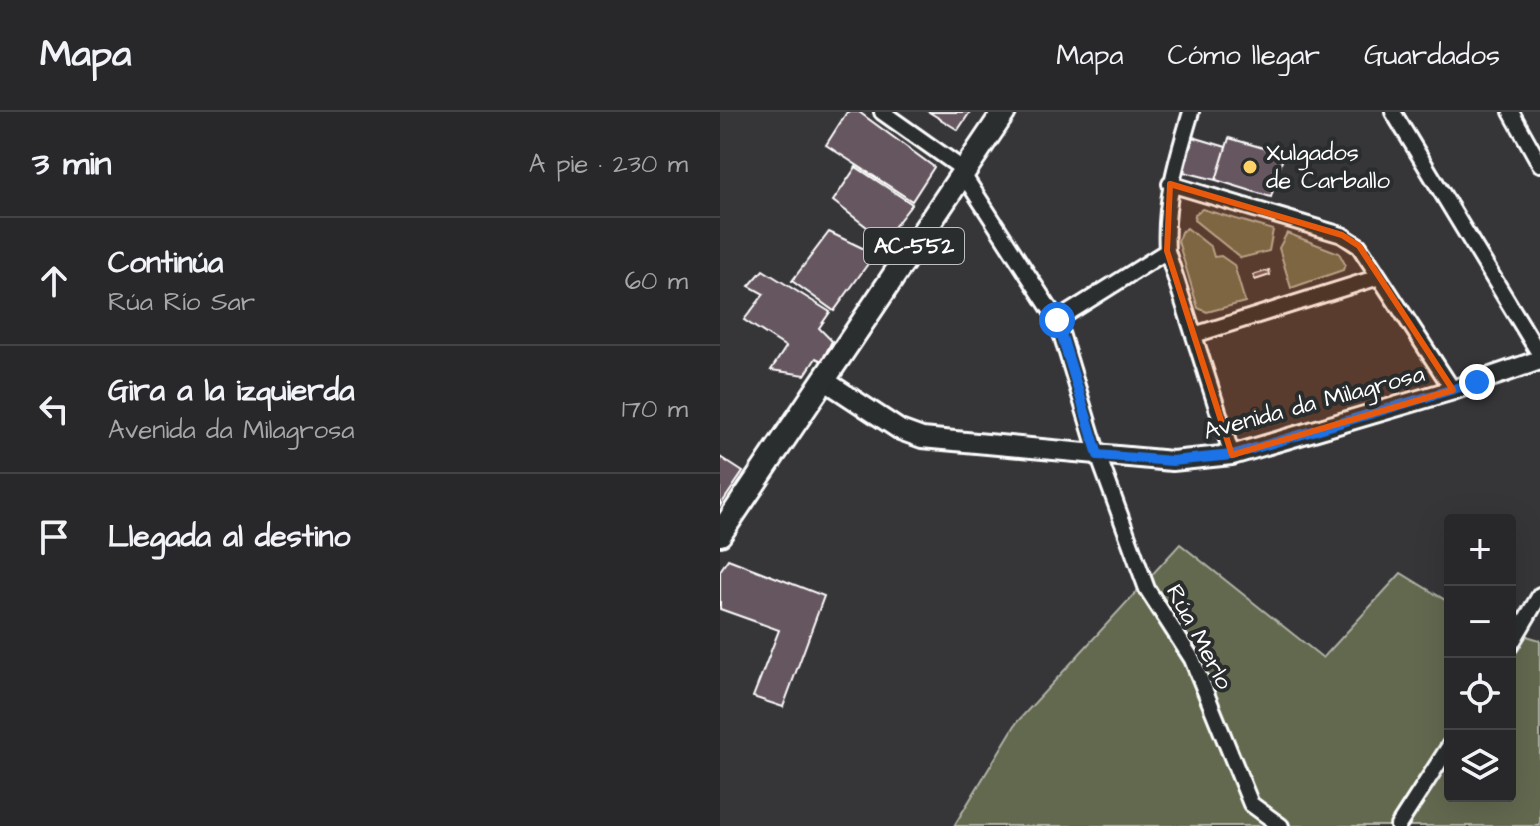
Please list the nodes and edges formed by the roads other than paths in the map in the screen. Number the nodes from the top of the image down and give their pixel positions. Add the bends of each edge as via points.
1 (882, 112) edge
2 (1004, 112) edge
3 (1191, 112) edge
4 (1393, 112) edge
5 (1511, 112) edge
6 (1540, 164) edge
7 (962, 174) junction
8 (1170, 184) junction
9 (1167, 251) junction
10 (1379, 277) junction
11 (1057, 320) junction
12 (1194, 335) junction
13 (1540, 358) edge
14 (824, 380) junction
15 (1453, 390) junction
16 (1098, 455) junction
17 (1232, 455) junction
18 (720, 534) edge
19 (1540, 595) edge
20 (1516, 636) edge
21 (1444, 754) edge
22 (1281, 826) edge
23 (1398, 826) edge

1 - 7 street, Rúa Merlo via 952,159
2 - 7 main road, AC-552
3 - 8 street
4 - 13 street
5 - 6 street
7 - 11 street, Rúa Merlo
7 - 14 main road, AC-552
8 - 9 street
8 - 10 street via 1342,235 1359,246
9 - 11 street
9 - 12 street
10 - 12 street
10 - 15 street
11 - 16 street, Rúa Merlo
12 - 17 street
13 - 15 street, Avenida da Milagrosa
14 - 16 street, Avenida da Milagrosa via 900,430 922,438
14 - 18 main road, AC-552
15 - 17 street, Avenida da Milagrosa
16 - 17 street, Avenida da Milagrosa via 1172,461
16 - 22 street, Rúa Merlo via 1147,589 1192,659 1251,804
19 - 20 street
21 - 23 street

